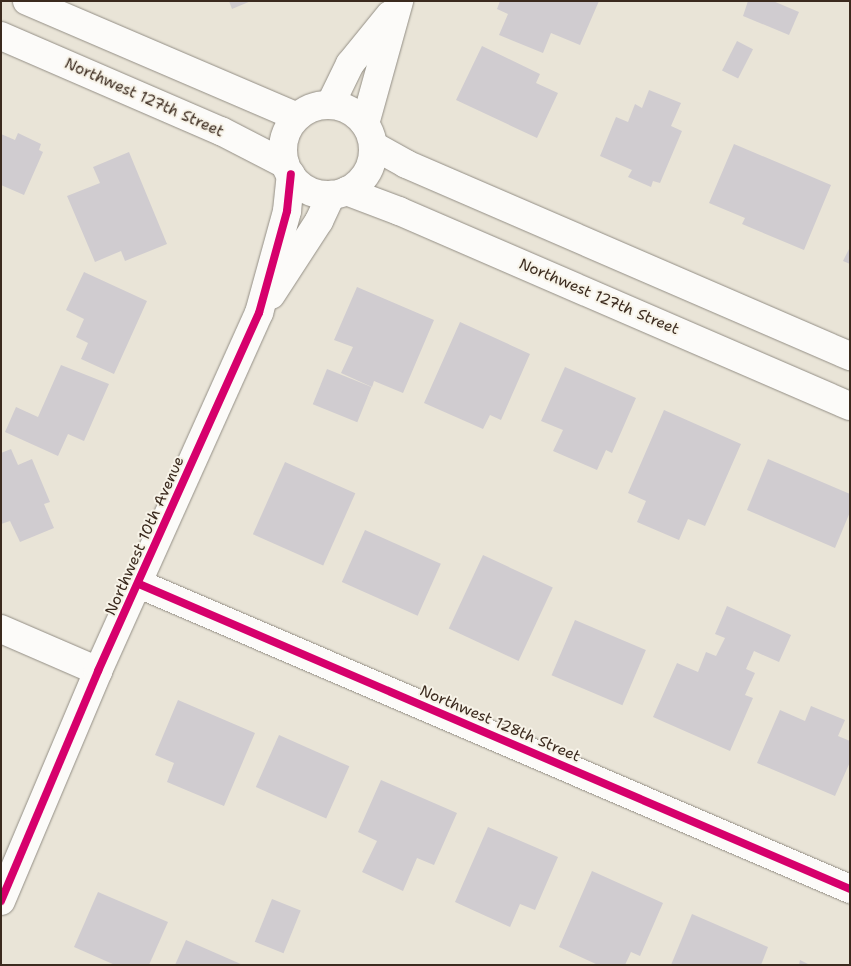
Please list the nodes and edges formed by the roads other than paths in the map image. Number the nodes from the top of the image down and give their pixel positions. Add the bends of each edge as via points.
1 (27, 1) edge
2 (398, 4) edge
3 (1, 36) edge
4 (330, 105) junction
5 (297, 117) junction
6 (369, 135) junction
7 (288, 169) junction
8 (339, 193) junction
9 (259, 313) junction
10 (850, 356) edge
11 (850, 406) edge
12 (139, 584) junction
13 (1, 628) edge
14 (98, 671) junction
15 (850, 889) edge
16 (1, 901) edge

1 - 5 street
2 - 4 street via 350,64
2 - 6 street
3 - 7 street, Northwest 127th Street via 221,131
4 - 5 street via 313,107
4 - 6 street via 350,110
5 - 7 street via 283,146
6 - 8 street via 372,165 362,181
6 - 10 street via 406,164
7 - 8 street, Northwest 127th Street via 301,186 315,194
7 - 9 street, Northwest 10th Avenue via 288,210
8 - 9 street, Northwest 10th Avenue
8 - 11 street, Northwest 127th Street via 399,211
9 - 12 street, Northwest 10th Avenue
12 - 14 street, Northwest 10th Avenue
12 - 15 street, Northwest 128th Street
13 - 14 street
14 - 16 street, Northwest 10th Avenue

